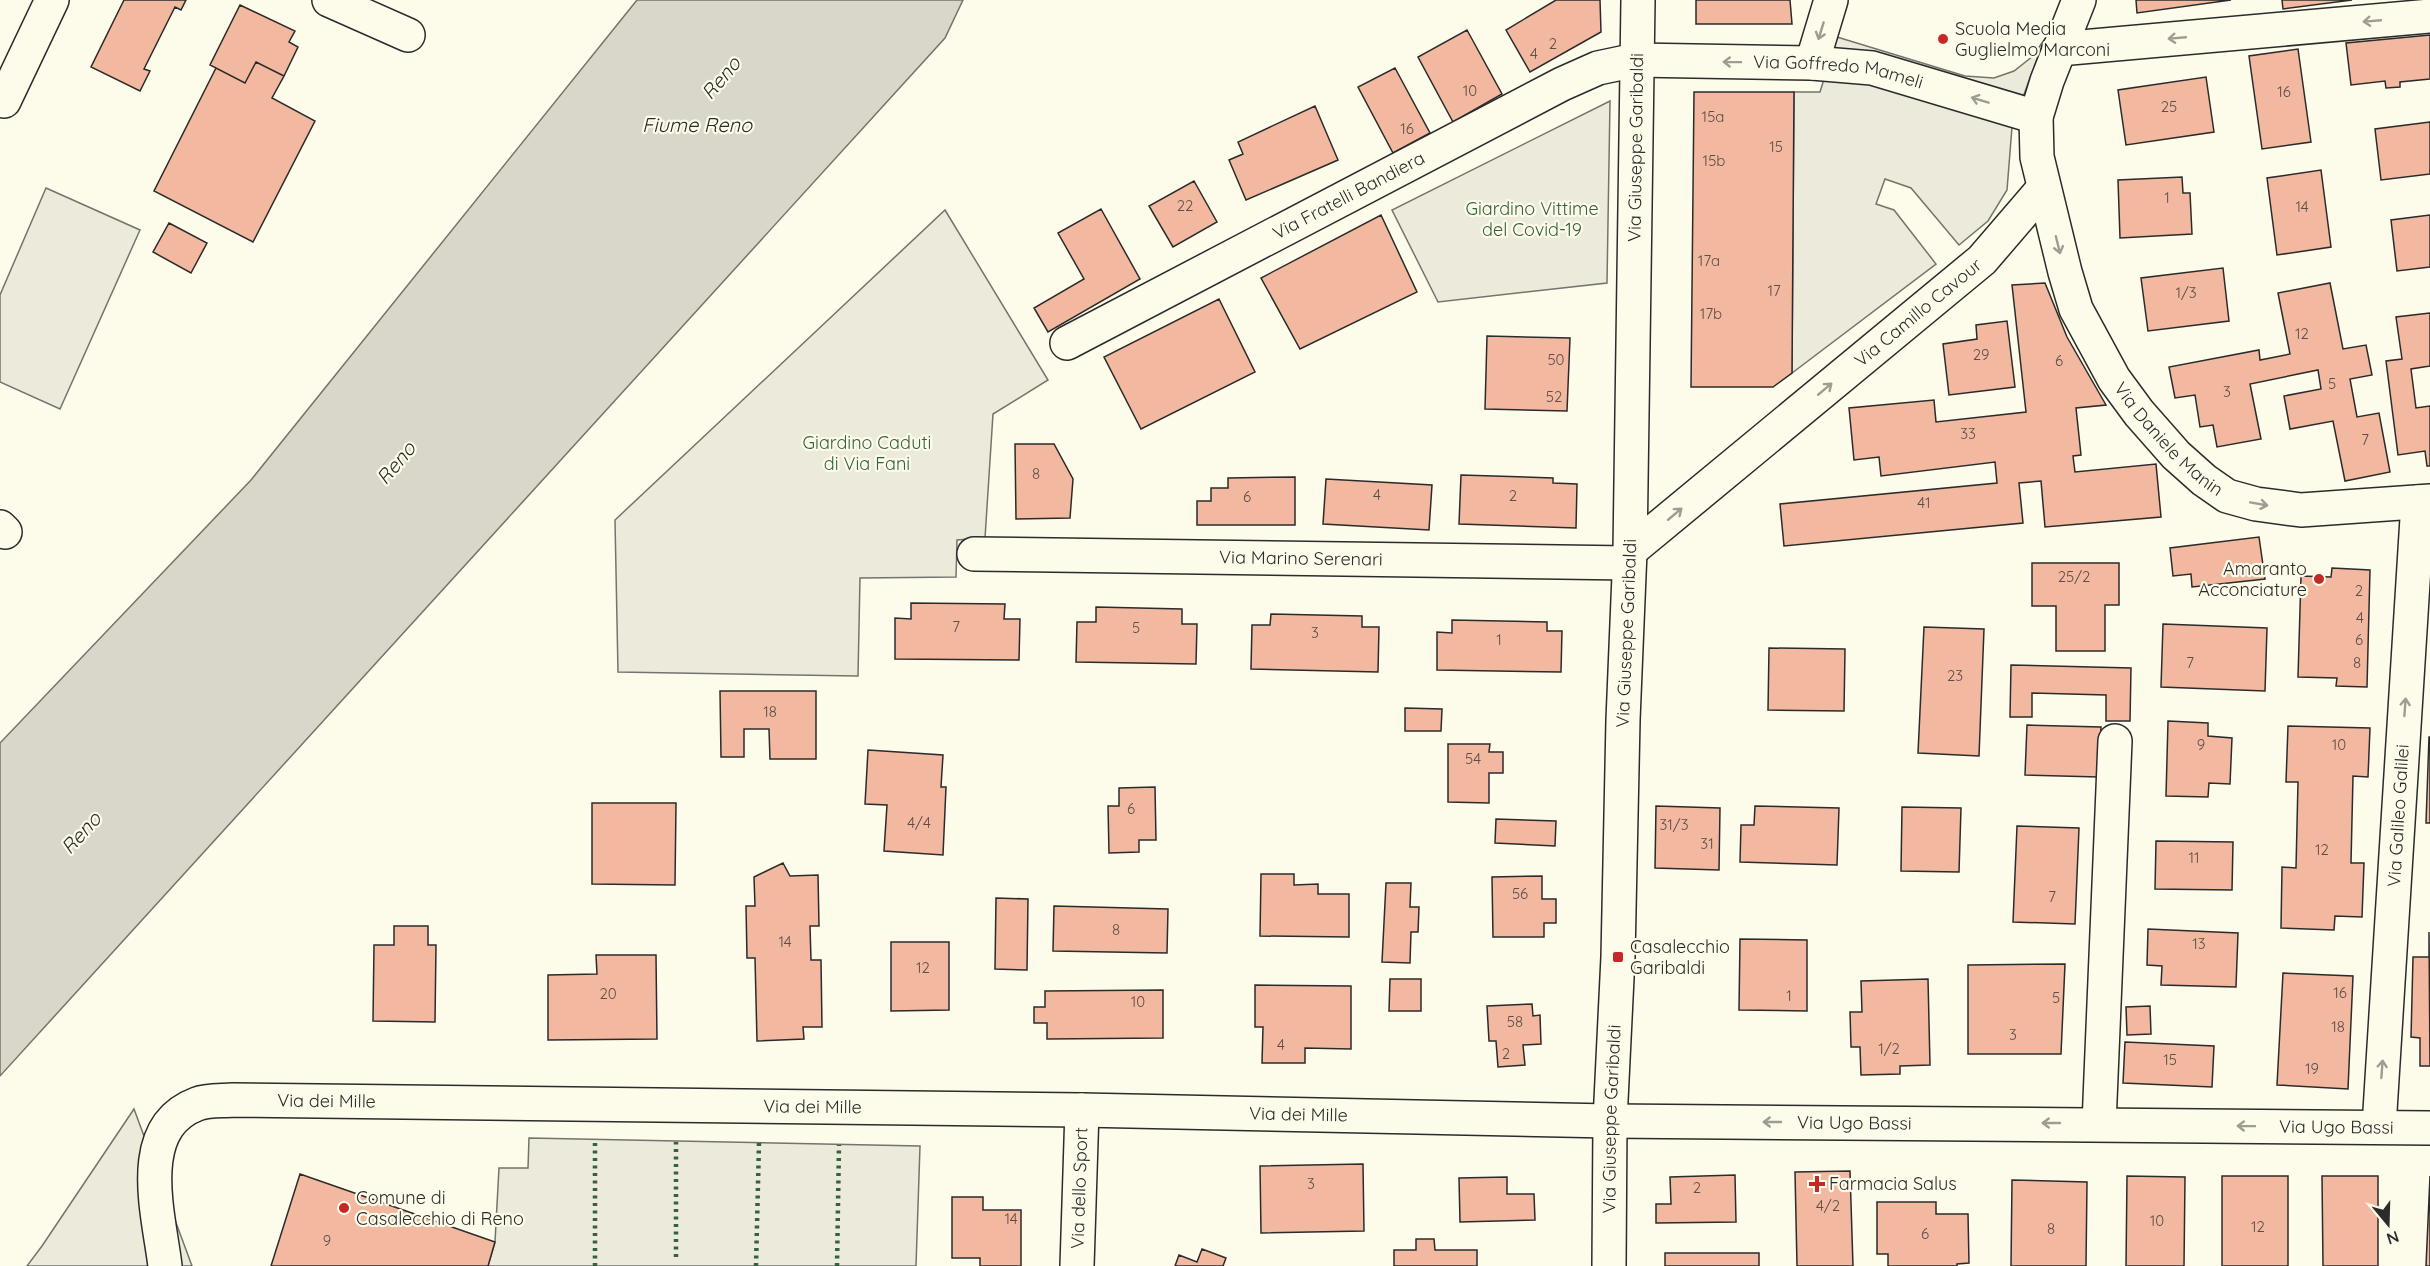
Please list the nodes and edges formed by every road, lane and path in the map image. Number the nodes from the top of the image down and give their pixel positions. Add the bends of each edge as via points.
1 (52, 0) edge
2 (329, 0) edge
3 (1638, 0) edge
4 (1831, 0) edge
5 (2079, 0) edge
6 (2430, 16) edge
7 (408, 35) dead end
8 (2059, 49) junction
9 (1636, 60) junction
10 (1812, 63) junction
11 (4, 101) dead end
12 (2036, 117) junction
13 (2043, 189) junction
14 (1068, 343) dead end
15 (2424, 502) edge
16 (974, 554) dead end
17 (1629, 557) junction
18 (2115, 741) dead end
19 (1082, 1110) junction
20 (1610, 1121) junction
21 (2099, 1124) junction
22 (2379, 1127) junction
23 (2430, 1128) edge
24 (165, 1266) edge
25 (1077, 1266) edge
26 (1610, 1266) edge

1 - 11 street
2 - 7 street
3 - 9 street, Via Giuseppe Garibaldi
4 -> 10 street
5 - 8 street
6 -> 8 street
8 - 12 street
10 -> 9 street, Via Goffredo Mameli
9 - 14 street, Via Fratelli Bandiera via 1598,68 1562,84
9 - 17 street, Via Giuseppe Garibaldi
12 -> 10 street, Via Goffredo Mameli via 1872,68
12 - 13 street
13 -> 15 street, Via Daniele Manin via 2076,309 2095,345 2139,413 2204,480 2227,496 2301,510
17 -> 13 street, Via Camillo Cavour via 1982,260
22 -> 15 street, Via Galileo Galilei
16 - 17 street, Via Marino Serenari
17 - 20 street, Via Giuseppe Garibaldi
18 - 21 street
19 - 20 street, Via dei Mille
19 - 24 street, Via dei Mille via 233,1100 198,1103 170,1123 157,1148 155,1184
19 - 25 street, Via dello Sport
21 -> 20 street, Via Ugo Bassi
20 - 26 street, Via Giuseppe Garibaldi
22 -> 21 street, Via Ugo Bassi
22 - 23 street, Via Ugo Bassi

